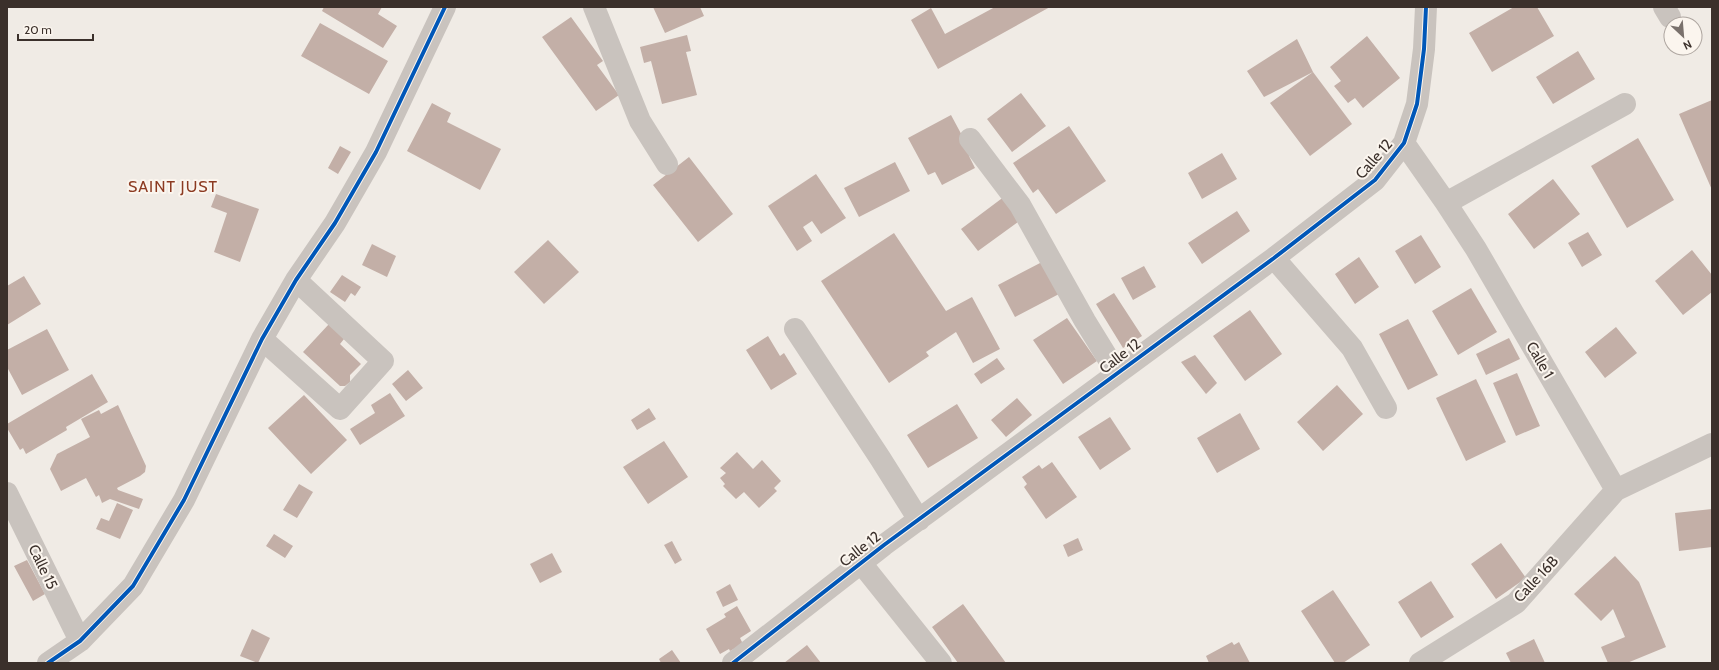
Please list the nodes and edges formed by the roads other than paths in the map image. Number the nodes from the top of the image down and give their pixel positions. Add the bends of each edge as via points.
1 (445, 7) edge
2 (594, 7) edge
3 (1426, 7) edge
4 (1625, 104) dead end
5 (970, 139) dead end
6 (1404, 143) junction
7 (667, 164) dead end
8 (1446, 203) junction
9 (1274, 258) junction
10 (296, 280) junction
11 (796, 329) dead end
12 (262, 339) junction
13 (1117, 372) junction
14 (1386, 408) dead end
15 (1712, 444) edge
16 (1616, 490) junction
17 (7, 493) edge
18 (919, 520) junction
19 (861, 563) junction
20 (80, 641) junction
21 (48, 663) edge
22 (733, 663) edge
23 (941, 663) edge
24 (1420, 663) edge

1 - 10 street via 376,152 335,223
2 - 7 street via 640,121
3 - 6 street, Calle 12 via 1417,104
4 - 8 street
5 - 13 street via 1020,205 1085,321
6 - 8 street, Calle 1
6 - 9 street, Calle 12 via 1375,180
8 - 16 street, Calle 1 via 1476,249
9 - 13 street, Calle 12
9 - 14 street via 1352,348
10 - 12 street
10 - 12 street via 384,361 340,409
11 - 18 street
12 - 20 street via 184,500 133,586
13 - 18 street, Calle 12
15 - 16 street
16 - 24 street, Calle 16B via 1516,603
17 - 20 street, Calle 15
18 - 19 street, Calle 12
19 - 22 street, Calle 12
19 - 23 street
20 - 21 street

